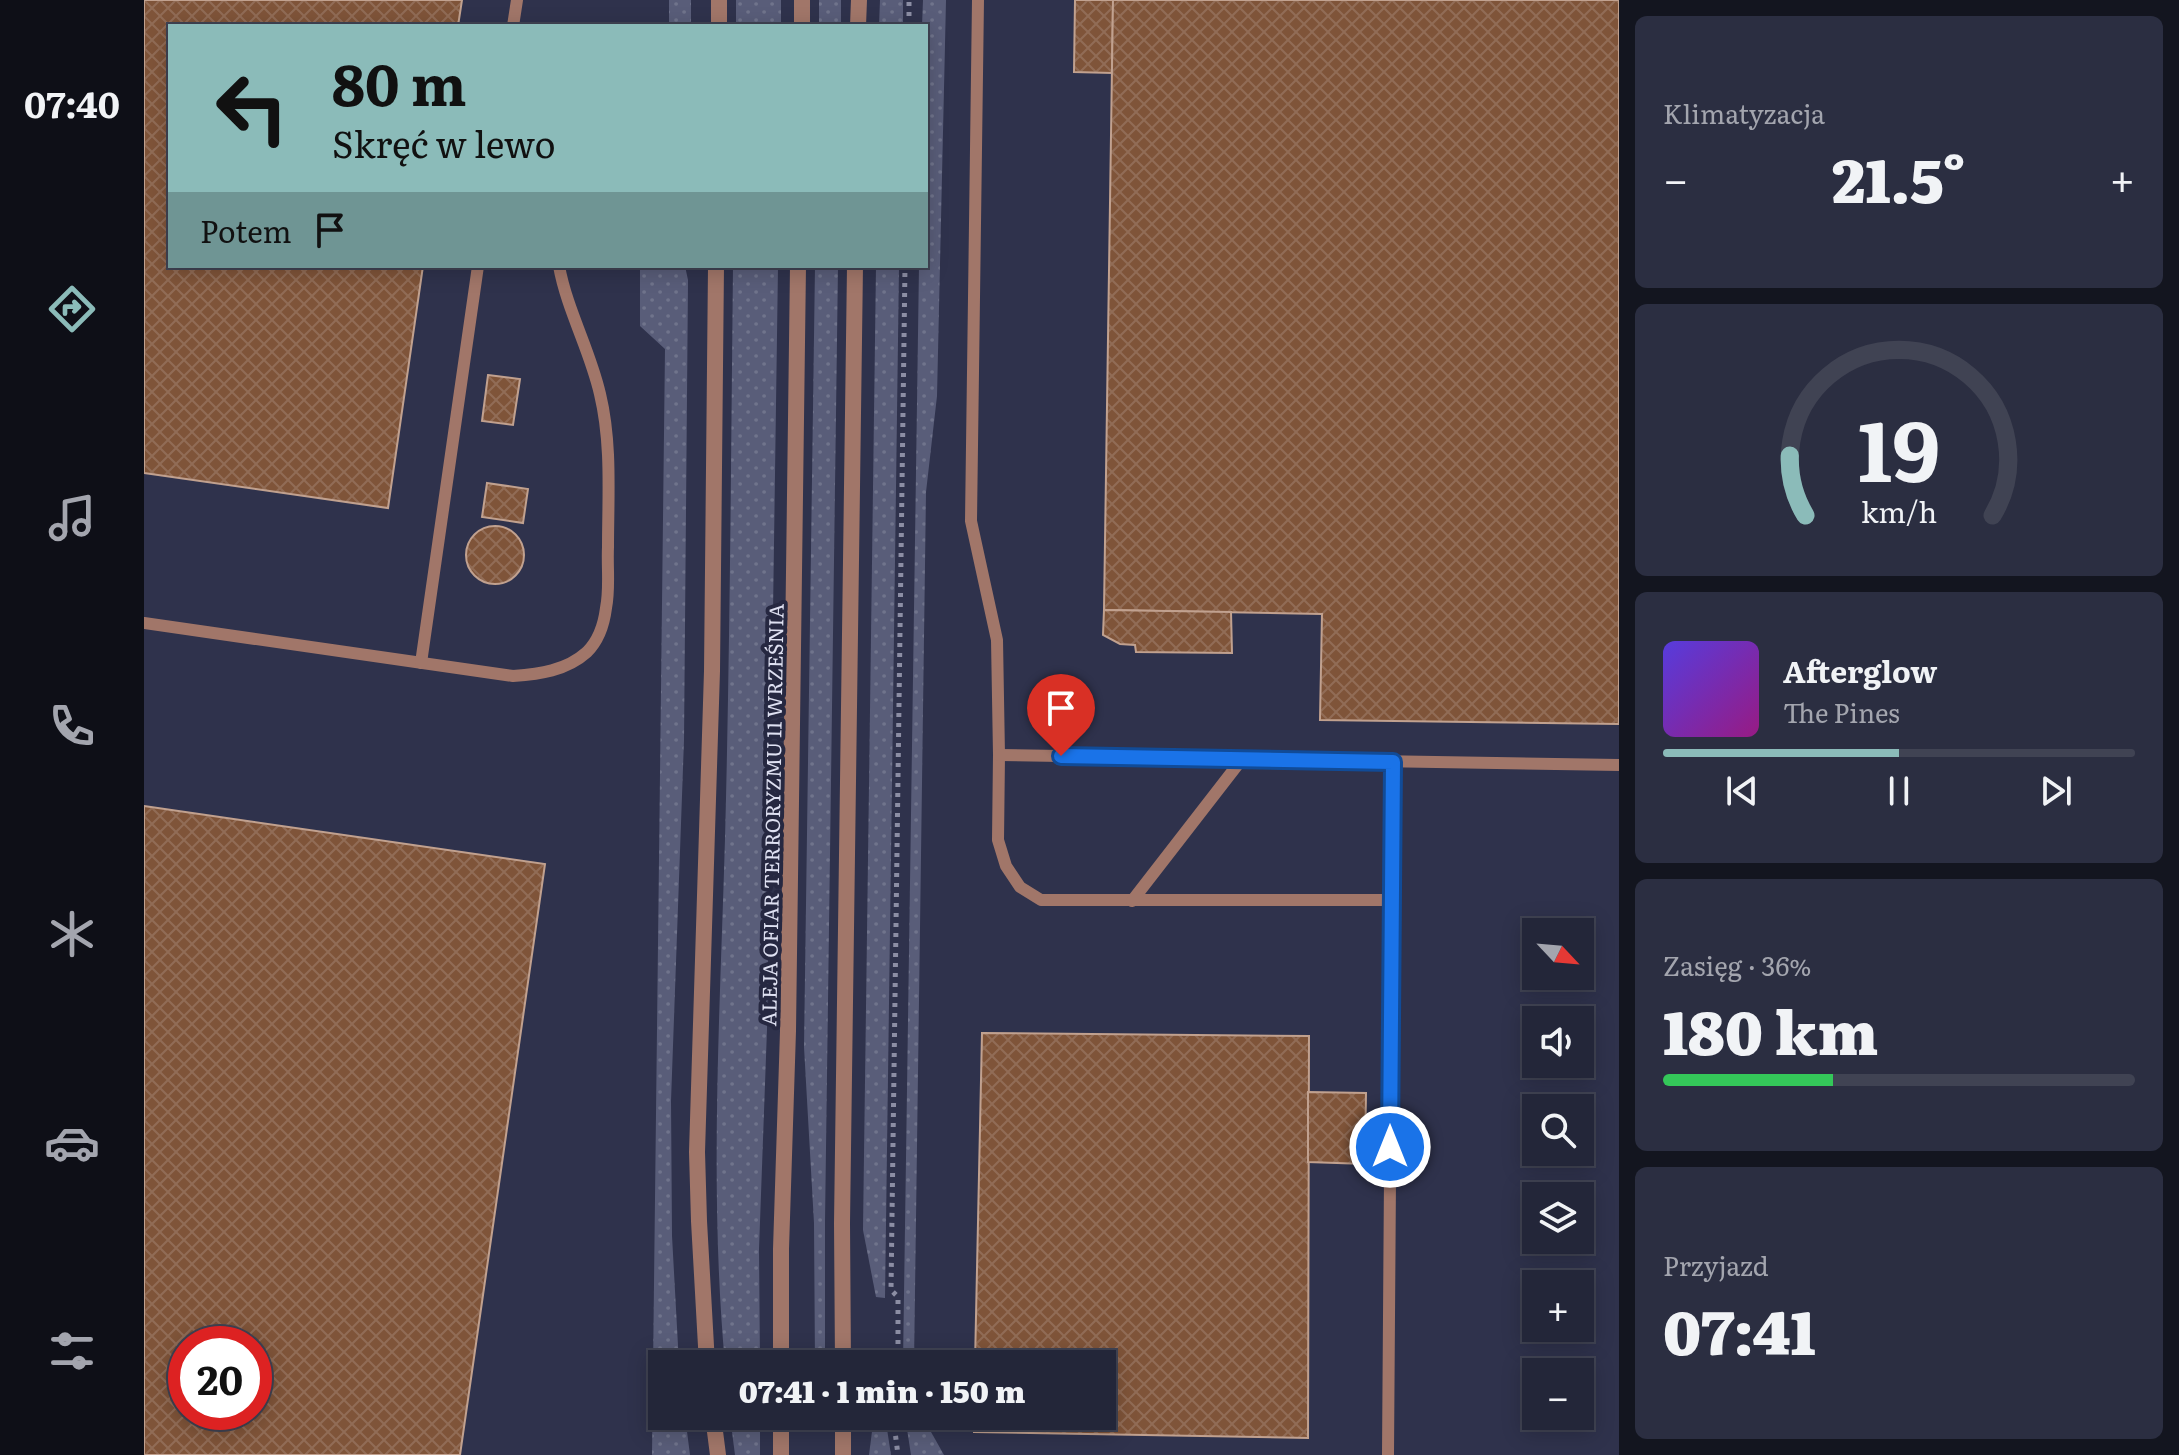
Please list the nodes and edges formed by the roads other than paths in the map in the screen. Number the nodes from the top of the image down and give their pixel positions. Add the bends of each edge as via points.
1 (517, 0) edge
2 (719, 0) edge
3 (802, 0) edge
4 (859, 0) edge
5 (978, 0) edge
6 (513, 24) edge
7 (719, 24) edge
8 (802, 24) edge
9 (858, 24) edge
10 (478, 268) edge
11 (559, 268) edge
12 (716, 268) edge
13 (798, 268) edge
14 (855, 268) edge
15 (144, 623) edge
16 (421, 663) junction
17 (999, 755) junction
18 (1242, 759) junction
19 (1393, 762) junction
20 (1619, 765) edge
21 (1392, 900) junction
22 (1132, 901) junction
23 (706, 1350) edge
24 (781, 1350) edge
25 (843, 1350) edge
26 (715, 1430) edge
27 (781, 1430) edge
28 (843, 1430) edge
29 (718, 1455) edge
30 (781, 1455) edge
31 (843, 1455) edge
32 (1388, 1455) edge

1 - 6 lane
2 - 7 street
3 - 8 street
4 - 9 street
5 - 17 lane via 971,521 997,640
10 - 16 lane
11 - 16 lane via 601,396 608,450 607,605 601,632 566,666 541,674 513,676
12 - 23 street via 712,671 697,1152
13 - 24 street, ALEJA OFIAR TERRORYZMU 11 WRZEŚNIA
14 - 25 street
15 - 16 lane
17 - 18 lane
17 - 22 lane via 998,840 1020,887 1041,900
18 - 19 lane
18 - 22 lane
19 - 20 lane
19 - 21 lane
21 - 22 lane
21 - 32 lane
26 - 29 street
27 - 30 street
28 - 31 street

